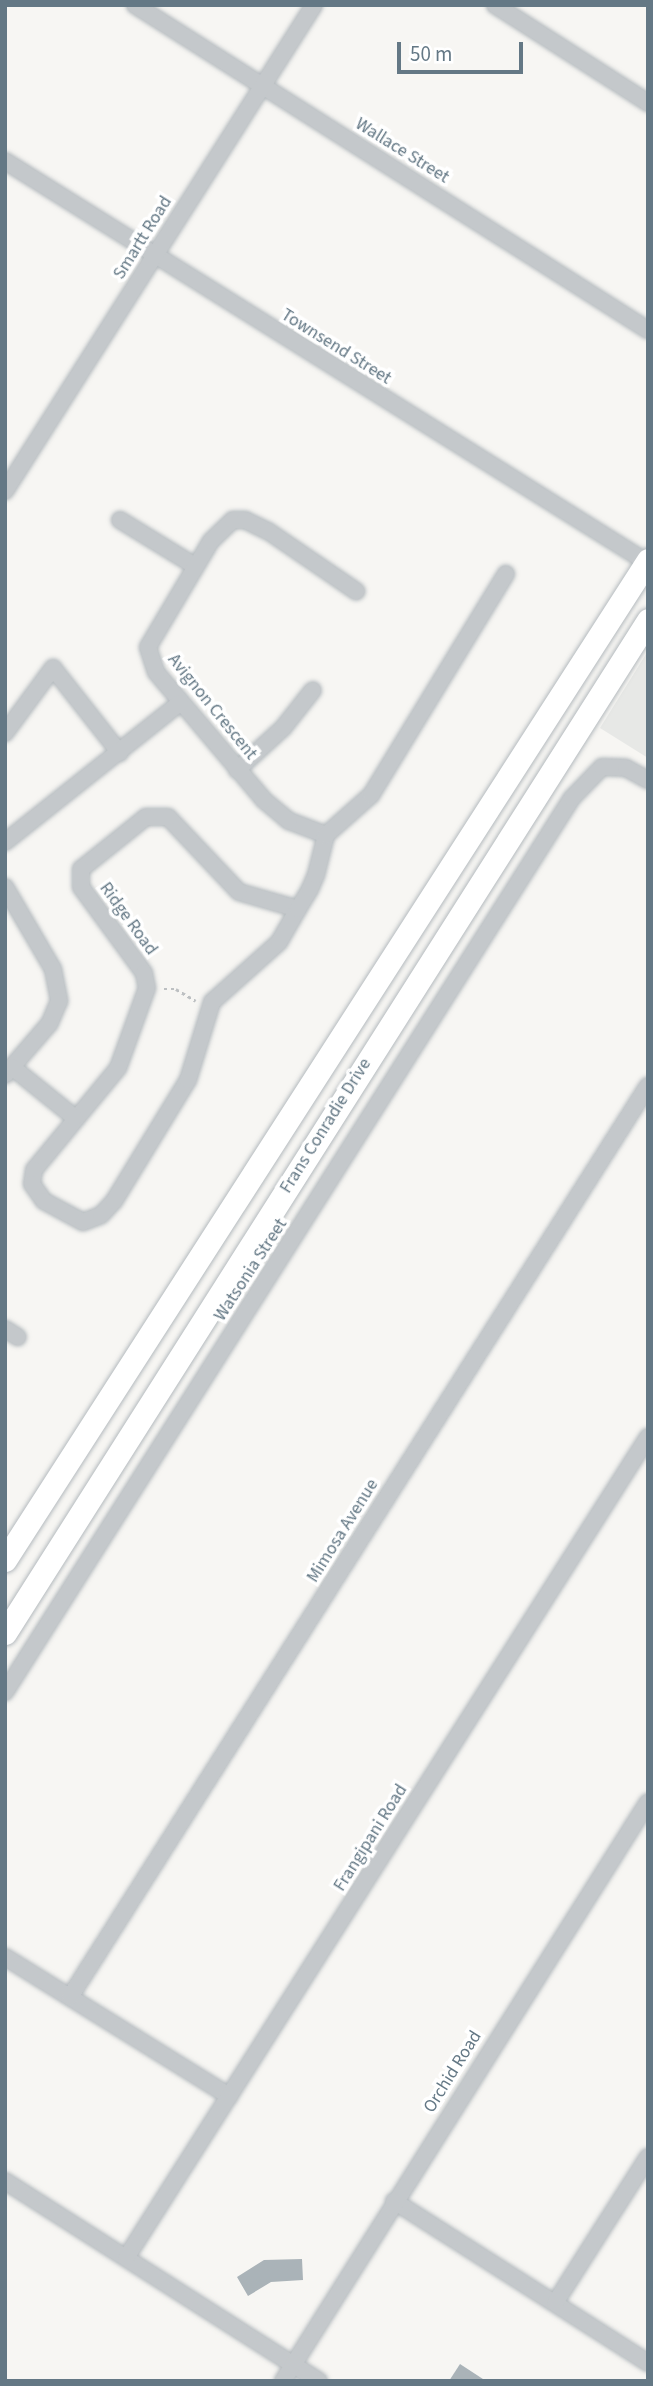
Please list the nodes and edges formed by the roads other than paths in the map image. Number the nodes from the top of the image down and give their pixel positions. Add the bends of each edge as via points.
1 (135, 5) edge
2 (314, 5) edge
3 (495, 5) edge
4 (262, 85) junction
5 (648, 103) edge
6 (5, 161) edge
7 (155, 256) junction
8 (648, 330) edge
9 (5, 491) edge
10 (120, 520) dead end
11 (647, 562) edge
12 (195, 566) junction
13 (506, 574) dead end
14 (356, 592) dead end
15 (648, 620) edge
16 (313, 690) dead end
17 (180, 703) junction
18 (5, 733) edge
19 (120, 753) junction
20 (237, 770) junction
21 (648, 780) edge
22 (326, 835) junction
23 (5, 842) edge
24 (5, 887) edge
25 (298, 909) junction
26 (9, 1071) edge
27 (648, 1086) edge
28 (74, 1116) junction
29 (648, 1437) edge
30 (5, 1560) edge
31 (5, 1633) edge
32 (5, 1692) edge
33 (648, 1802) edge
34 (5, 1957) edge
35 (70, 1997) junction
36 (229, 2096) junction
37 (648, 2157) edge
38 (5, 2181) edge
39 (394, 2201) junction
40 (126, 2258) junction
41 (555, 2303) junction
42 (292, 2363) junction
43 (648, 2363) edge
44 (283, 2381) edge
45 (319, 2381) edge

1 - 4 street, Wallace Street
2 - 4 street, Smartt Road
3 - 5 street
4 - 7 street, Smartt Road
4 - 8 street, Wallace Street
6 - 7 street, Townsend Street
7 - 9 street, Smartt Road
7 - 11 street, Townsend Street
10 - 12 street
11 - 30 main road, Frans Conradie Drive
12 - 14 street, Avignon Crescent via 219,530 233,520 245,520
12 - 17 street, Avignon Crescent via 148,647 156,672
13 - 22 street via 371,795
15 - 31 main road, Frans Conradie Drive
16 - 20 street via 284,728
17 - 19 street
17 - 20 street, Avignon Crescent
18 - 19 street via 53,668
19 - 23 street
20 - 22 street, Avignon Crescent via 289,821
21 - 32 street, Watsonia Street via 626,768 602,767 572,798
22 - 25 street via 316,875
24 - 26 street via 53,969 59,992 54,1017
25 - 28 street via 267,957 211,1005 188,1080 114,1200 101,1215 83,1222 44,1201 32,1184 34,1170
25 - 28 street, Ridge Road via 239,892 178,822 168,817 146,817 90,860 78,881 144,973 147,988 123,1059
26 - 28 street
27 - 35 street, Mimosa Avenue
29 - 36 street, Frangipani Road
33 - 39 street, Orchid Road
34 - 35 street
35 - 36 street
36 - 40 street, Frangipani Road
37 - 41 street
38 - 40 street
39 - 41 street
39 - 42 street, Orchid Road
40 - 42 street
41 - 43 street
42 - 44 street, Orchid Road
42 - 45 street

